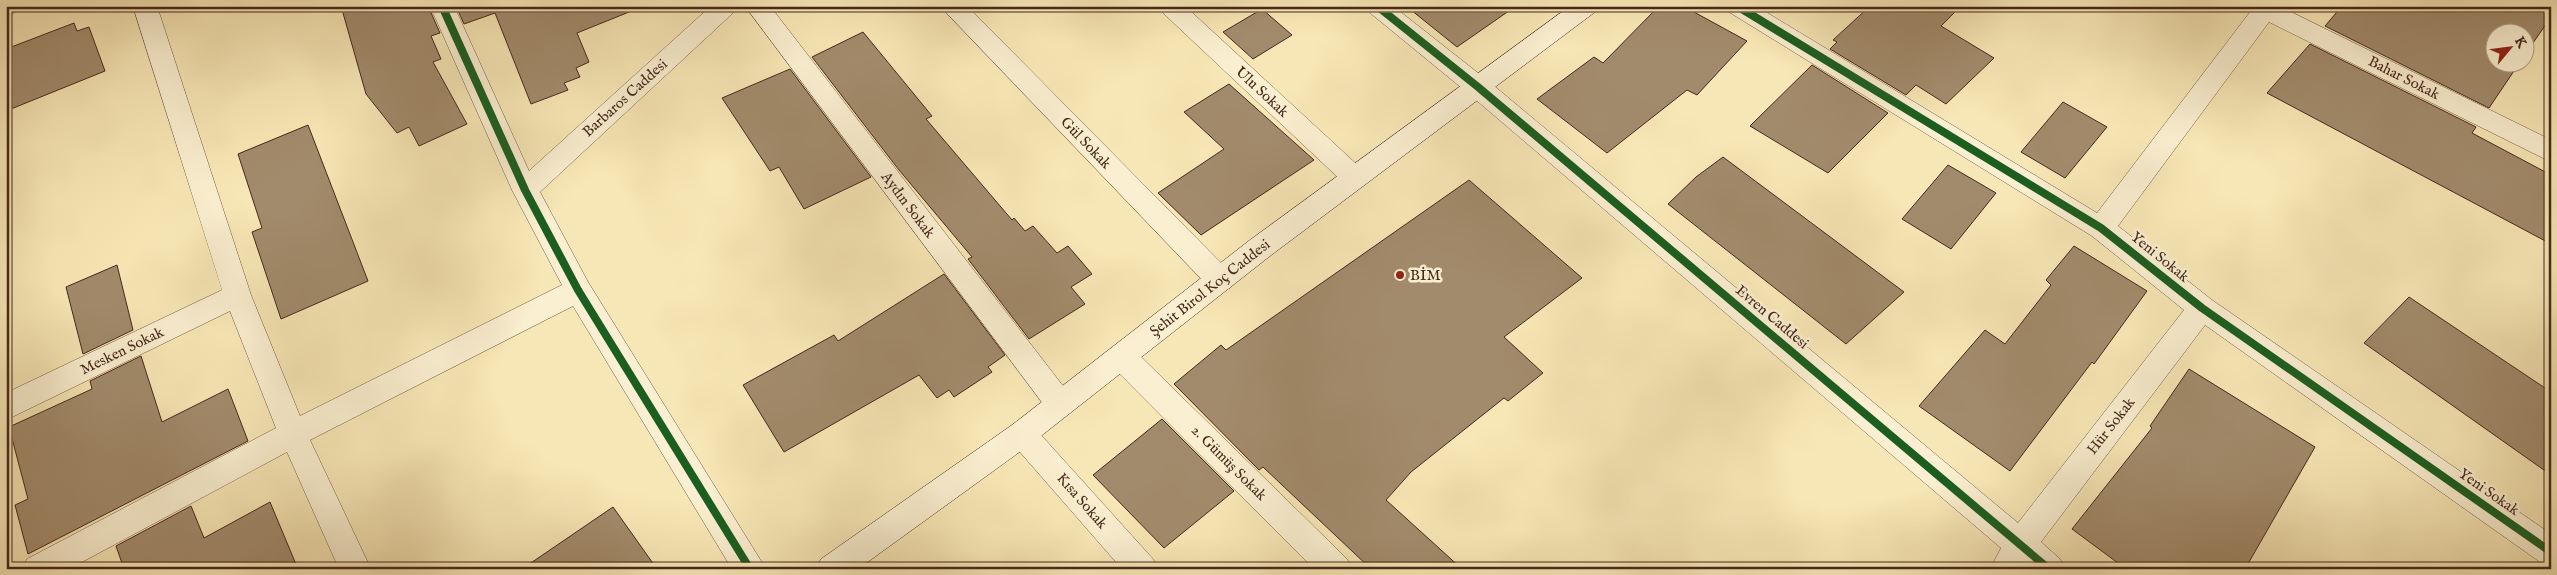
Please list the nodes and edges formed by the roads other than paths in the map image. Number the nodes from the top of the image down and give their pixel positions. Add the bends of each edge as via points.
1 (145, 6) edge
2 (442, 6) edge
3 (726, 6) edge
4 (757, 6) edge
5 (952, 6) edge
6 (1170, 6) edge
7 (1377, 6) edge
8 (1587, 6) edge
9 (1737, 6) edge
10 (2261, 8) edge
11 (1478, 87) junction
12 (2551, 152) edge
13 (1355, 178) junction
14 (525, 190) junction
15 (2101, 228) junction
16 (1220, 280) junction
17 (578, 290) junction
18 (237, 295) junction
19 (2202, 308) junction
20 (1122, 357) junction
21 (1060, 404) junction
22 (6, 407) edge
23 (293, 434) junction
24 (1022, 434) junction
25 (2551, 552) edge
26 (2013, 557) edge
27 (38, 569) edge
28 (355, 569) edge
29 (750, 569) edge
30 (832, 569) edge
31 (1142, 569) edge
32 (1336, 569) edge
33 (2049, 569) edge

1 - 18 street
2 - 14 street
3 - 14 street, Barbaros Caddesi
4 - 21 street, Aydın Sokak
5 - 16 street, Gül Sokak
6 - 13 street, Ulu Sokak
7 - 11 street, Evren Caddesi
8 - 11 street, Şehit Birol Koç Caddesi
9 - 15 street, Yeni Sokak
10 - 12 street, Bahar Sokak
10 - 15 street
11 - 13 street, Şehit Birol Koç Caddesi
11 - 26 street, Evren Caddesi
13 - 16 street, Şehit Birol Koç Caddesi
14 - 17 street
15 - 19 street, Yeni Sokak
16 - 20 street, Şehit Birol Koç Caddesi
17 - 23 street
17 - 29 street
18 - 22 street, Mesken Sokak
18 - 23 street
19 - 25 street, Yeni Sokak
19 - 26 street, Hür Sokak
20 - 21 street, Şehit Birol Koç Caddesi
20 - 32 street, 2. Gümüş Sokak
21 - 24 street, Şehit Birol Koç Caddesi
23 - 27 street
23 - 28 street
24 - 30 street, Şehit Birol Koç Caddesi
24 - 31 street, Kısa Sokak
26 - 33 street, Evren Caddesi

